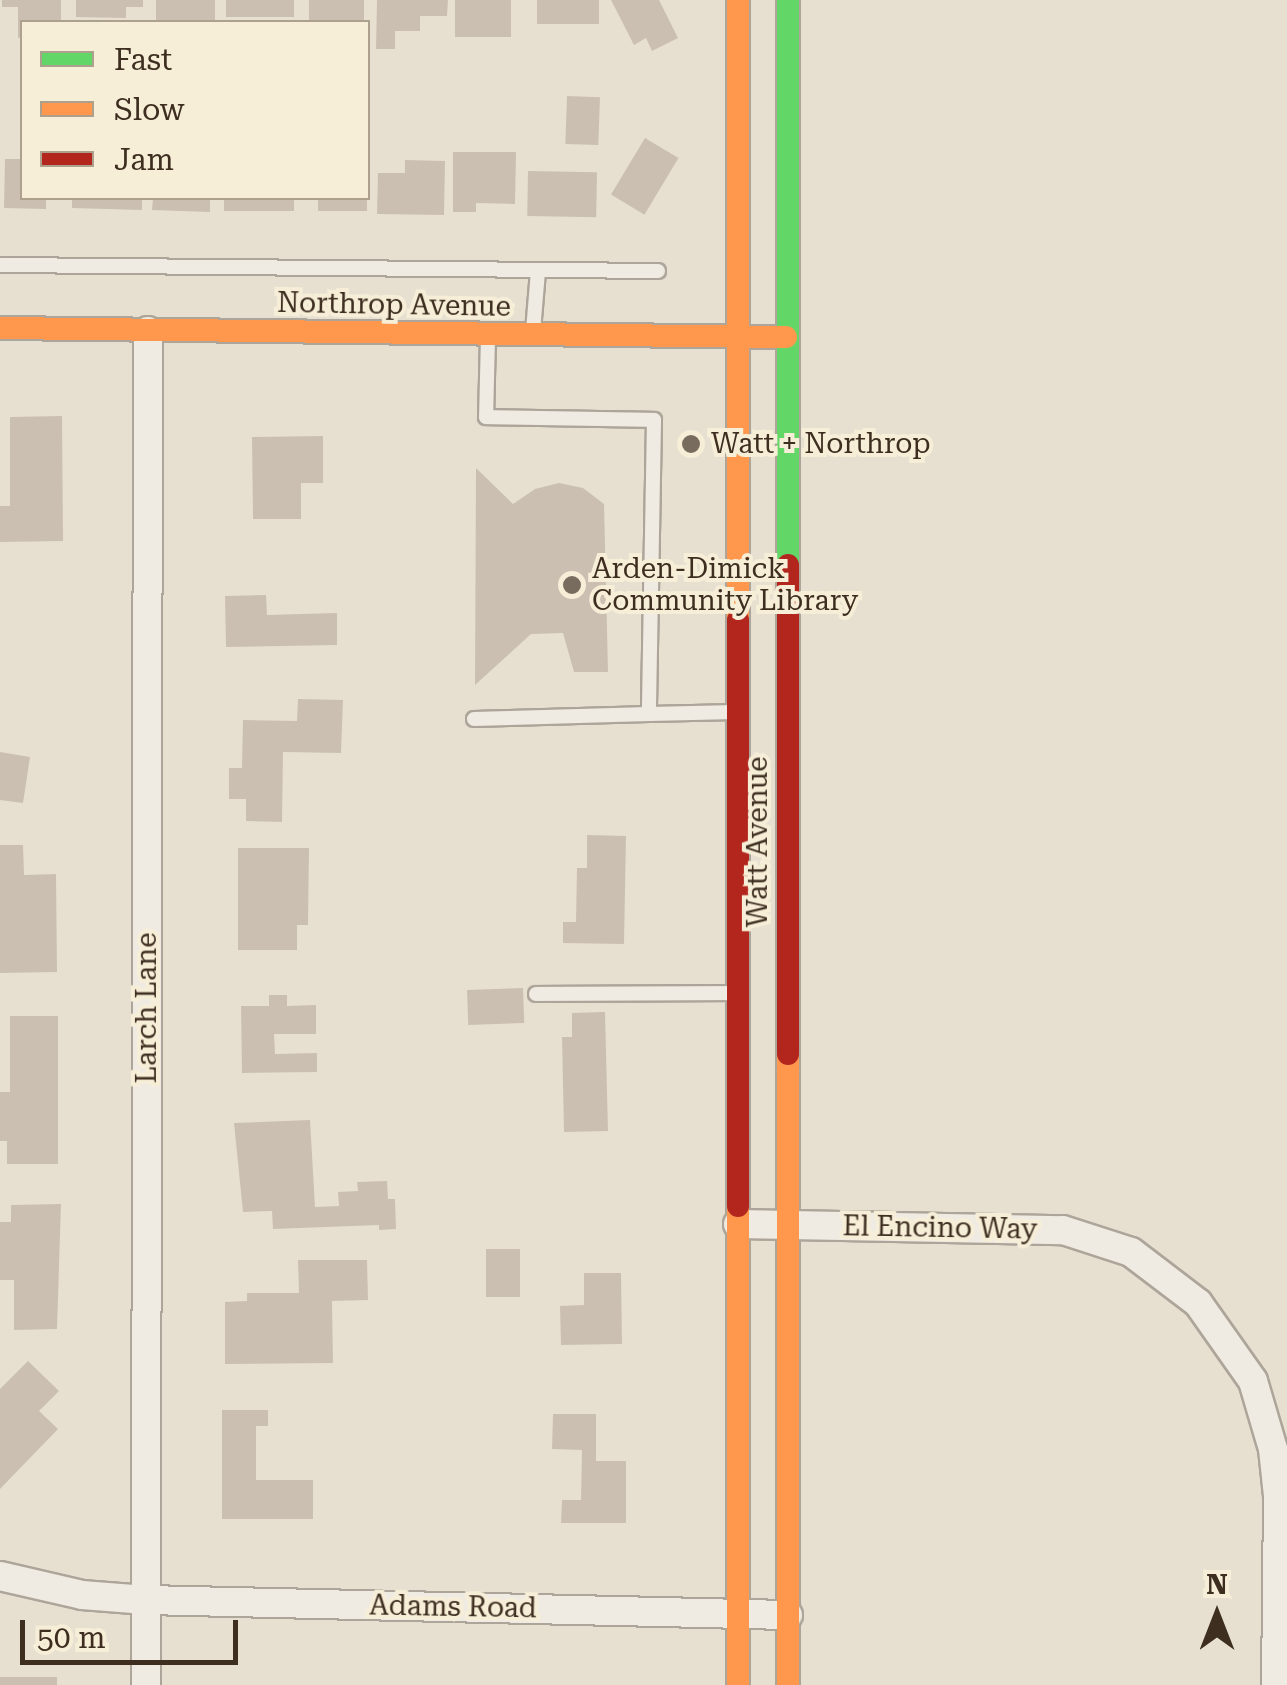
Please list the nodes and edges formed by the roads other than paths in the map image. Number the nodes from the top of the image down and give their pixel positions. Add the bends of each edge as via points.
1 (738, 0) edge
2 (788, 0) edge
3 (0, 265) edge
4 (658, 271) dead end
5 (538, 272) junction
6 (0, 328) edge
7 (148, 331) junction
8 (488, 336) junction
9 (533, 337) junction
10 (737, 337) junction
11 (786, 337) junction
12 (738, 712) junction
13 (649, 714) junction
14 (474, 719) dead end
15 (738, 993) junction
16 (536, 994) dead end
17 (738, 1224) junction
18 (788, 1226) junction
19 (0, 1576) edge
20 (146, 1600) junction
21 (738, 1614) junction
22 (788, 1615) junction
23 (146, 1685) edge
24 (738, 1685) edge
25 (788, 1685) edge
26 (1276, 1685) edge

1 - 10 main road, Watt Avenue
2 - 11 main road, Watt Avenue
3 - 5 lane
4 - 5 lane
5 - 9 lane
6 - 7 main road, Northrop Avenue
7 - 8 main road, Northrop Avenue
7 - 20 street, Larch Lane
8 - 9 main road, Northrop Avenue
8 - 13 lane via 486,417 654,420
9 - 10 main road, Northrop Avenue
10 - 11 main road, Northrop Avenue
10 - 12 main road, Watt Avenue
11 - 18 main road, Watt Avenue
12 - 13 lane
12 - 15 main road, Watt Avenue
13 - 14 lane
15 - 16 lane
15 - 17 main road, Watt Avenue
17 - 18 street, El Encino Way
17 - 21 main road, Watt Avenue
18 - 22 main road, Watt Avenue
18 - 26 street, El Encino Way via 1064,1230 1131,1252 1198,1303 1253,1381 1274,1449
19 - 20 street, Adams Road via 82,1595
20 - 21 street, Adams Road
20 - 23 street, Larch Lane
21 - 22 street, Adams Road
21 - 24 main road, Watt Avenue
22 - 25 main road, Watt Avenue

